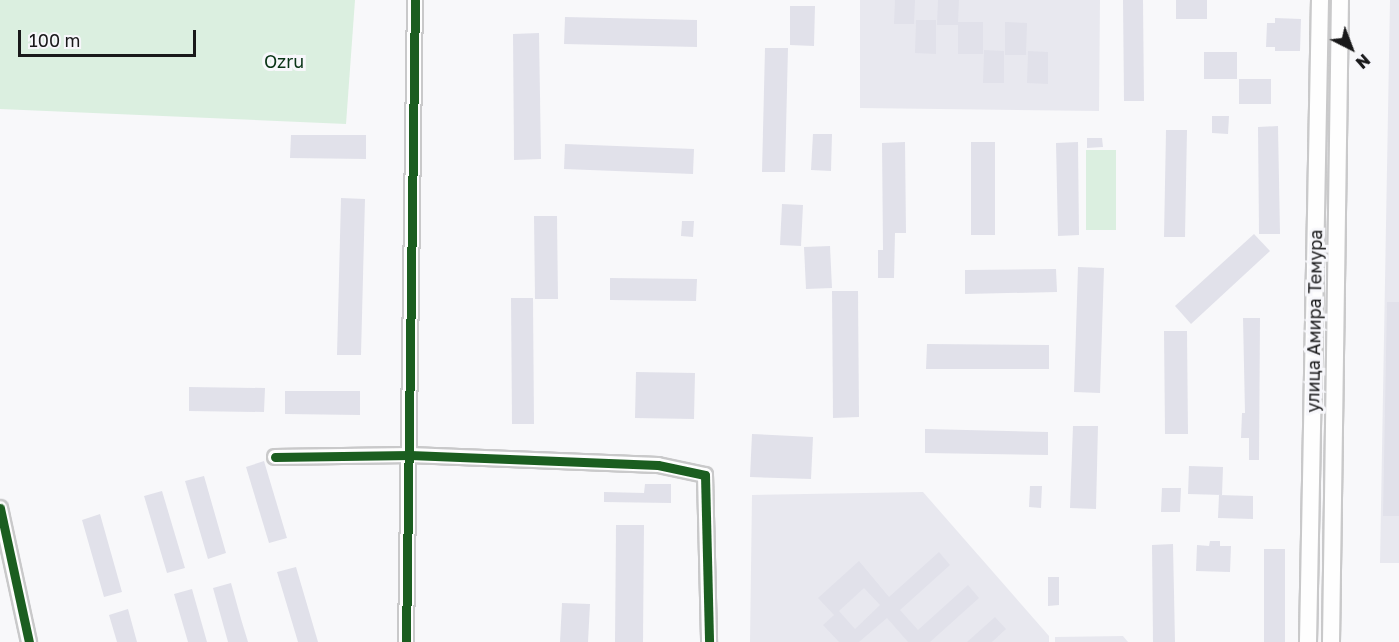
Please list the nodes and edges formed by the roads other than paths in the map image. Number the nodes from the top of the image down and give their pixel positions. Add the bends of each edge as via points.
1 (415, 0) edge
2 (1320, 0) edge
3 (1340, 0) edge
4 (1315, 261) junction
5 (1338, 261) junction
6 (410, 455) junction
7 (275, 457) dead end
8 (0, 508) edge
9 (29, 642) edge
10 (406, 642) edge
11 (709, 642) edge
12 (1308, 642) edge
13 (1331, 642) edge

1 - 6 street
2 - 4 main road, улица Амира Темура
3 - 5 main road, улица Амира Темура
4 - 5 main road
4 - 12 main road, улица Амира Темура
5 - 13 main road, улица Амира Темура
6 - 7 street
6 - 10 street
6 - 11 street via 658,465 705,475
8 - 9 street

